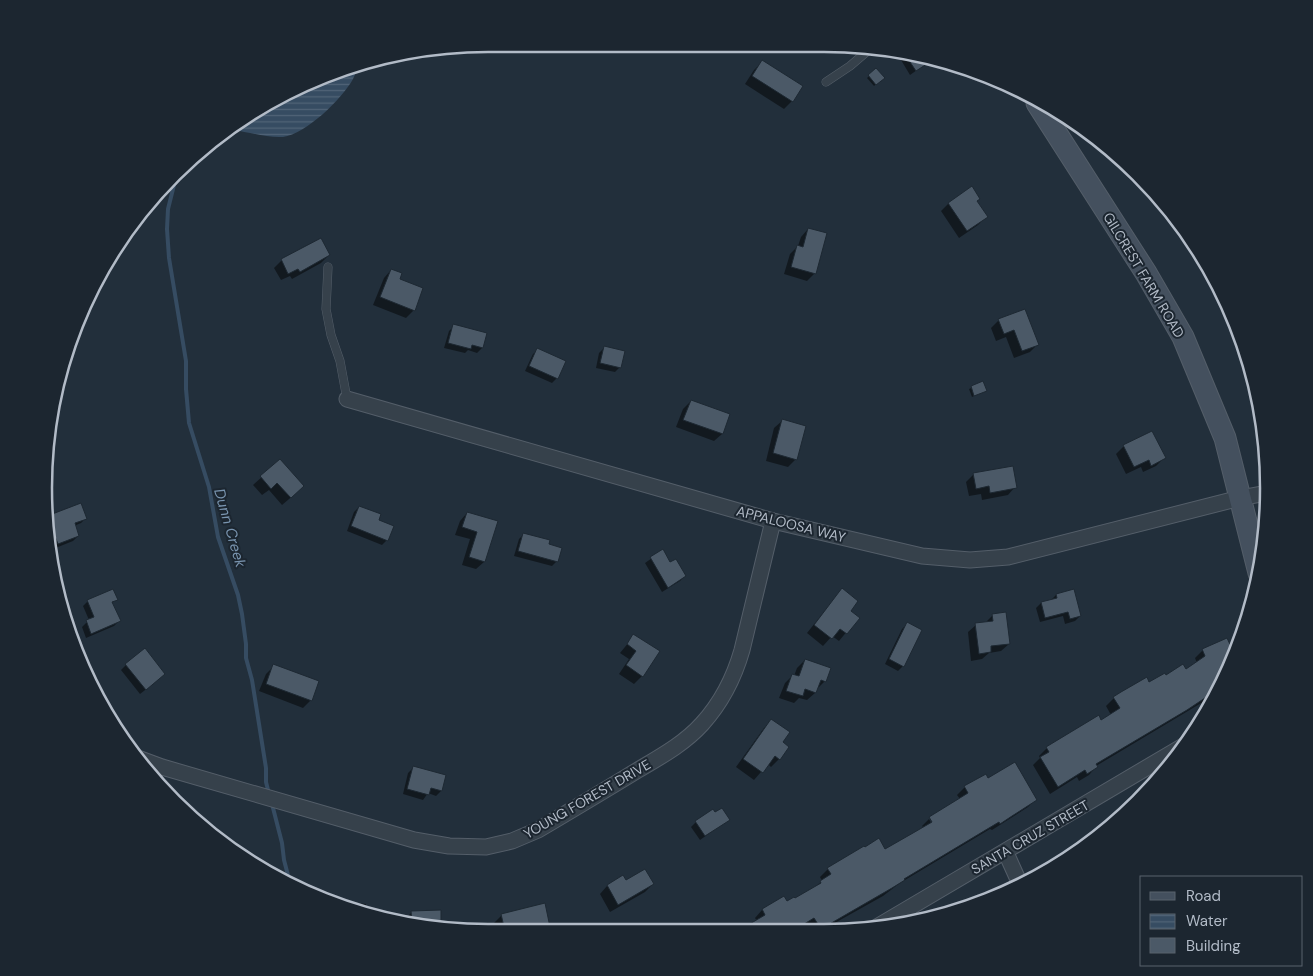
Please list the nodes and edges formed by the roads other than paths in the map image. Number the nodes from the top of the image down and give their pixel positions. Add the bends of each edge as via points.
1 (864, 54) edge
2 (826, 82) dead end
3 (1042, 110) edge
4 (328, 267) dead end
5 (347, 399) joint
6 (1260, 494) edge
7 (1240, 498) junction
8 (773, 521) junction
9 (1255, 557) edge
10 (151, 763) edge
11 (1162, 763) edge
12 (1006, 852) junction
13 (1018, 879) edge
14 (892, 918) edge

1 - 2 lane
3 - 7 main road, GILCREST FARM ROAD via 1183,337 1225,438
4 - 5 lane via 326,309
5 - 8 street, APPALOOSA WAY
6 - 7 street, APPALOOSA WAY
7 - 8 street, APPALOOSA WAY via 1008,557 980,560 922,556
7 - 9 main road, GILCREST FARM ROAD
8 - 10 street, YOUNG FOREST DRIVE via 742,650 730,684 702,724 678,746 538,830 512,841 486,847 449,846 414,840
11 - 12 street, SANTA CRUZ STREET
12 - 13 street
12 - 14 street, SANTA CRUZ STREET

